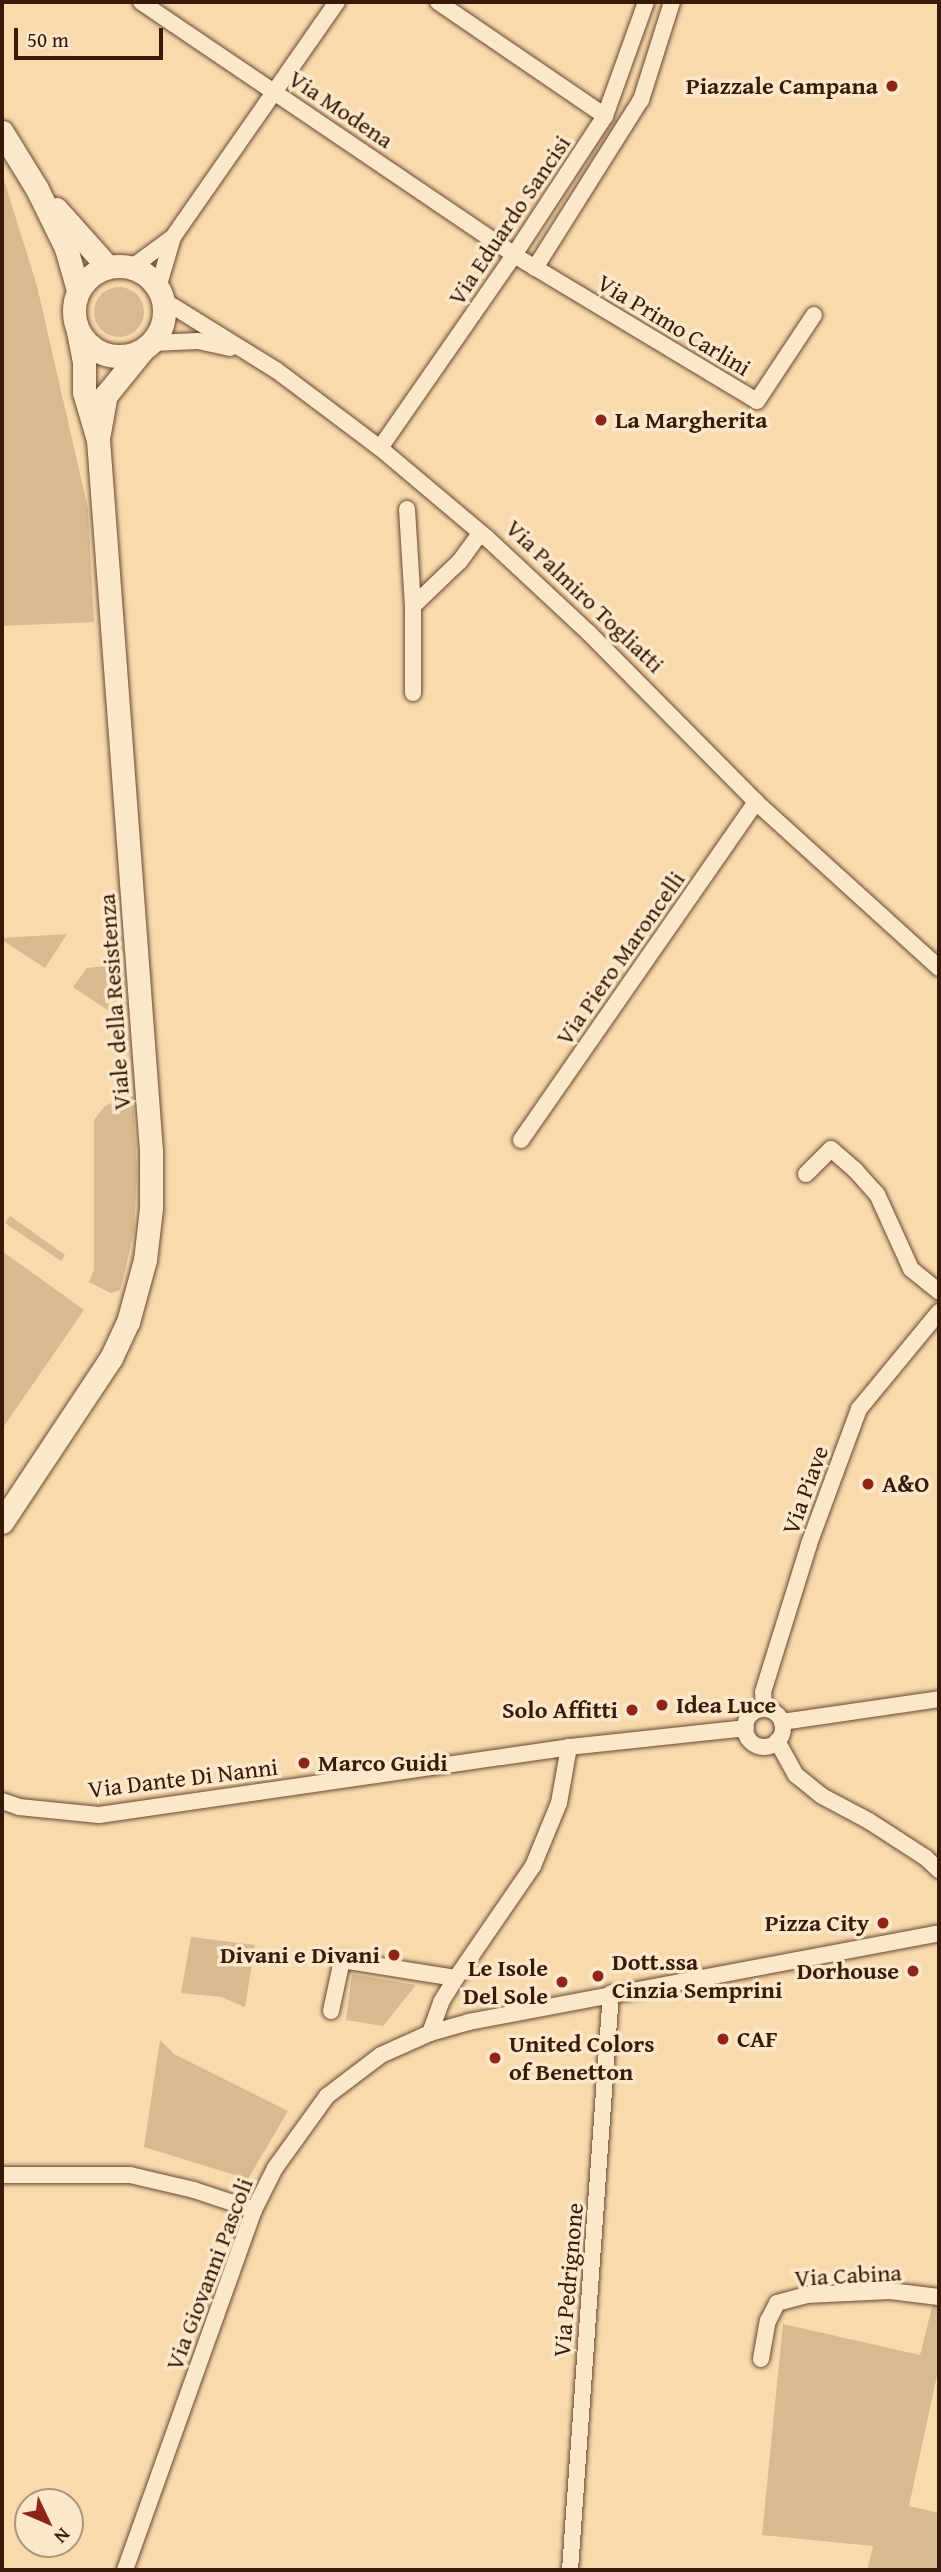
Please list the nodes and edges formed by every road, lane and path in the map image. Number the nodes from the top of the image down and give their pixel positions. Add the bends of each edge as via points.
1 (141, 2) edge
2 (337, 2) edge
3 (438, 2) edge
4 (646, 2) edge
5 (672, 2) edge
6 (640, 19) junction
7 (665, 26) junction
8 (276, 92) junction
9 (605, 116) junction
10 (2, 132) edge
11 (37, 189) junction
12 (173, 237) junction
13 (514, 255) junction
14 (108, 267) junction
15 (131, 268) junction
16 (535, 268) junction
17 (78, 290) junction
18 (161, 294) junction
19 (814, 315) dead end
20 (78, 332) junction
21 (146, 347) junction
22 (239, 349) junction
23 (98, 440) junction
24 (380, 448) junction
25 (407, 509) dead end
26 (480, 533) junction
27 (413, 606) junction
28 (413, 693) dead end
29 (756, 802) junction
30 (939, 968) edge
31 (521, 1140) dead end
32 (806, 1174) dead end
33 (939, 1292) edge
34 (939, 1312) edge
35 (2, 1522) edge
36 (939, 1699) edge
37 (764, 1709) junction
38 (782, 1722) junction
39 (746, 1728) junction
40 (777, 1741) junction
41 (569, 1747) junction
42 (2, 1801) edge
43 (939, 1870) edge
44 (939, 1933) edge
45 (456, 1978) junction
46 (611, 1993) junction
47 (331, 2011) dead end
48 (430, 2033) junction
49 (2, 2175) edge
50 (254, 2210) junction
51 (939, 2297) edge
52 (761, 2359) dead end
53 (125, 2570) edge
54 (570, 2570) edge

1 - 8 street, Via Modena
2 - 8 street
3 - 9 street
4 - 6 street, Via Eduardo Sancisi
5 - 7 street
6 - 7 street
6 - 9 street, Via Eduardo Sancisi
7 - 16 street via 641,100
8 - 12 street
8 - 13 street, Via Modena
9 - 13 street, Via Eduardo Sancisi
10 - 11 street
11 - 14 street
11 - 17 street via 66,248
12 - 15 street
12 - 18 street
13 - 16 street, Via Primo Carlini
13 - 24 street, Via Eduardo Sancisi
14 - 15 street
14 - 17 street
15 - 18 street via 142,272
16 - 19 street, Via Primo Carlini via 757,401
17 - 20 street, Viale della Resistenza via 73,311
18 - 21 street, Viale della Resistenza via 164,315
18 - 22 street, Via Palmiro Togliatti
20 - 21 street via 86,344 105,355 127,356
20 - 23 street, Viale della Resistenza via 84,392
21 - 22 street via 198,341
21 - 23 street, Viale della Resistenza via 106,395
22 - 24 street, Via Palmiro Togliatti via 276,370
23 - 35 street, Viale della Resistenza via 151,1140 151,1208 145,1260 128,1322 111,1358
24 - 26 street, Via Palmiro Togliatti
25 - 27 street
26 - 27 street via 460,561
26 - 29 street, Via Palmiro Togliatti via 589,633
27 - 28 street
29 - 30 street, Via Palmiro Togliatti
29 - 31 street, Via Piero Maroncelli
32 - 33 street via 831,1149 856,1171 877,1194 911,1269
34 - 37 street, Via Piave via 859,1409 808,1544 763,1692
36 - 38 street
37 - 38 street via 775,1712
37 - 39 street via 749,1717
38 - 40 street
39 - 40 street via 756,1744 767,1746
39 - 41 street, Via Dante Di Nanni
40 - 43 street via 796,1775 822,1796 869,1821
41 - 42 street, Via Dante Di Nanni via 99,1815 31,1809
41 - 45 street via 559,1803 533,1866
44 - 46 street, Via Giovanni Pascoli
45 - 47 street via 342,1960
45 - 48 street
46 - 48 street, Via Giovanni Pascoli
46 - 54 street, Via Pedrignone
48 - 50 street, Via Giovanni Pascoli via 381,2055 327,2096 275,2168
49 - 50 street via 130,2175
50 - 53 street, Via Giovanni Pascoli
51 - 52 street, Via Cabina via 890,2291 806,2295 777,2302 768,2321

